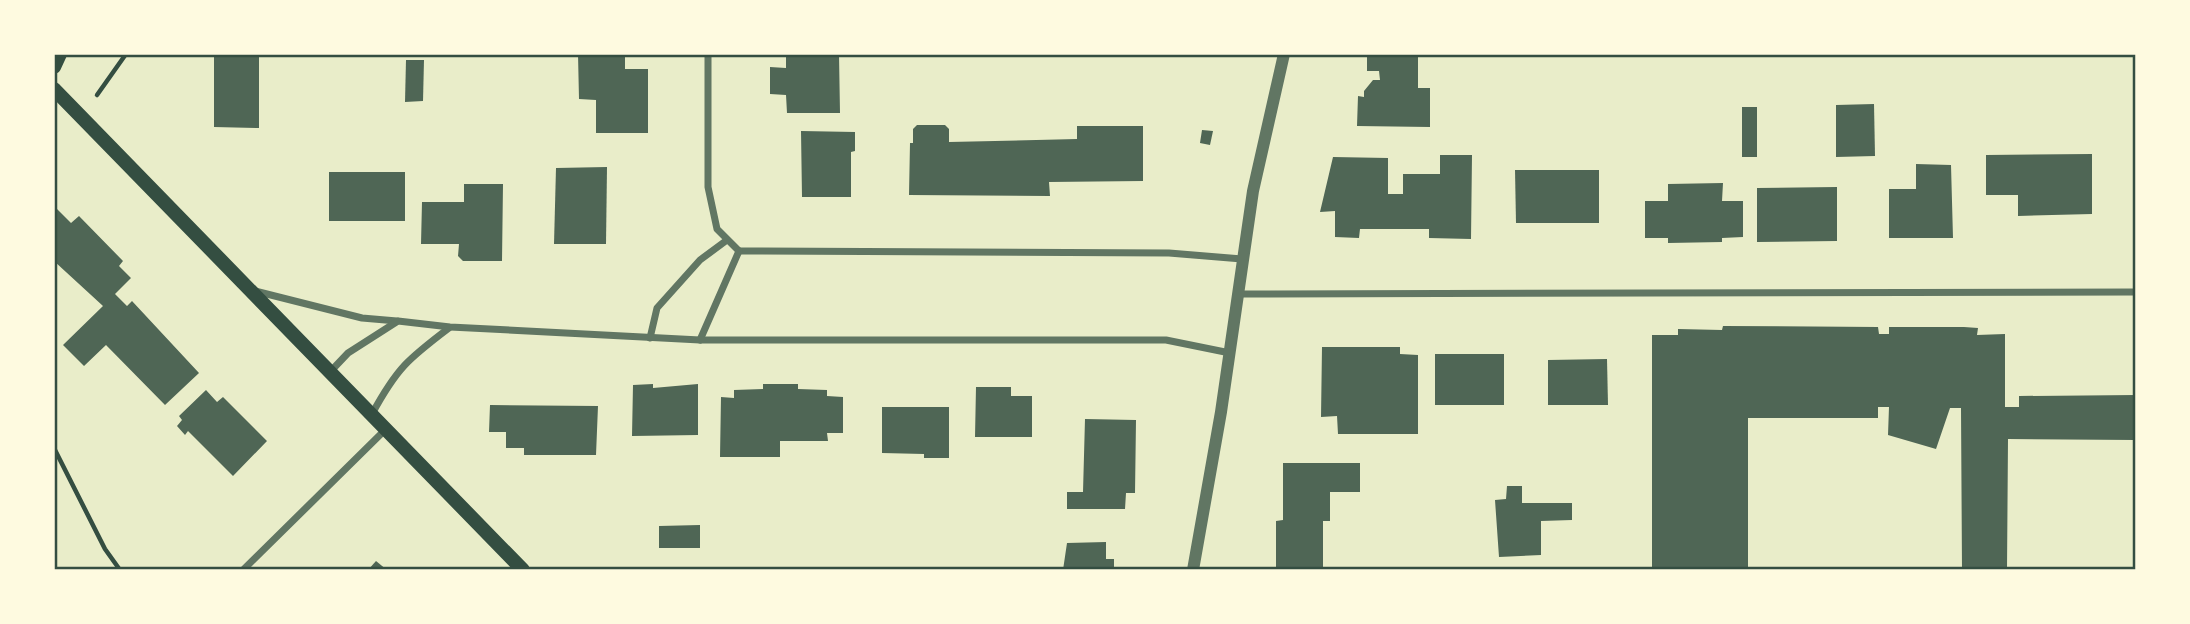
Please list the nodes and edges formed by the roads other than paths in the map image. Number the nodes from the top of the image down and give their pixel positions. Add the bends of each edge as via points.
1 (60, 54) edge
2 (708, 54) edge
3 (1284, 54) edge
4 (54, 67) edge
5 (54, 89) edge
6 (727, 240) junction
7 (738, 251) junction
8 (1242, 259) junction
9 (249, 289) junction
10 (2136, 292) edge
11 (1238, 294) junction
12 (398, 321) junction
13 (450, 327) junction
14 (650, 338) junction
15 (700, 340) junction
16 (1230, 353) junction
17 (330, 372) junction
18 (372, 414) junction
19 (387, 429) junction
20 (243, 570) edge
21 (523, 570) edge
22 (1193, 570) edge

1 - 4 main road
2 - 6 street via 708,187 717,229
3 - 8 street
5 - 9 main road
6 - 7 street
6 - 14 street via 700,260 657,308
7 - 8 street via 1169,253
7 - 15 street
8 - 11 street
9 - 12 street via 362,318
9 - 17 main road
10 - 11 street
11 - 16 street
12 - 13 street
12 - 17 street via 348,353
13 - 14 street
13 - 18 street via 408,359 388,383
14 - 15 street
15 - 16 street via 1166,340
16 - 22 street
17 - 18 main road
18 - 19 main road
19 - 20 street
19 - 21 main road

